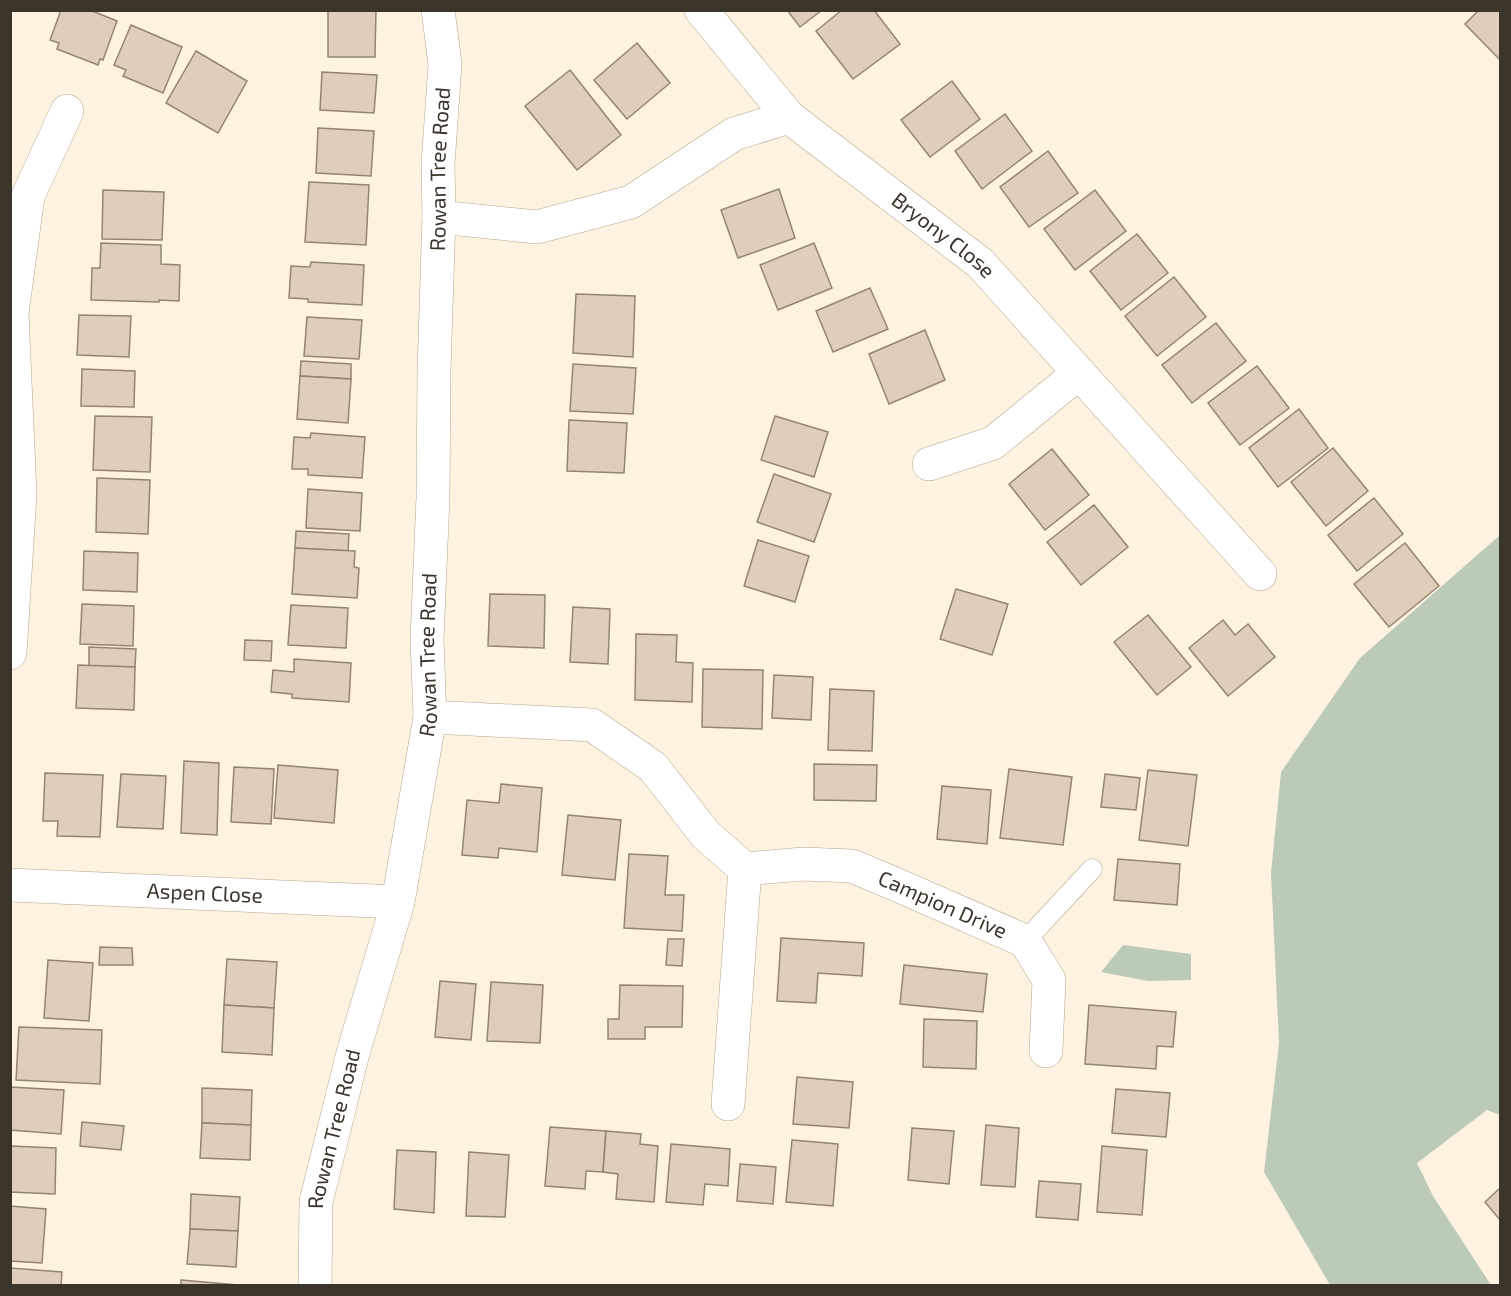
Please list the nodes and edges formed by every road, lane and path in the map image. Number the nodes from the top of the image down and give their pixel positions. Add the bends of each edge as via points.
1 (438, 10) edge
2 (701, 10) edge
3 (67, 111) dead end
4 (789, 117) junction
5 (439, 217) junction
6 (1079, 373) junction
7 (929, 464) dead end
8 (1260, 574) dead end
9 (10, 653) edge
10 (430, 717) junction
11 (745, 869) junction
12 (1092, 869) dead end
13 (10, 885) edge
14 (398, 902) junction
15 (1025, 941) junction
16 (1046, 1051) dead end
17 (728, 1104) dead end
18 (315, 1286) edge

1 - 5 street, Rowan Tree Road via 445,64 438,164
2 - 4 street, Bryony Close
3 - 9 street via 28,196 12,313 20,494
4 - 5 street via 734,134 631,202 537,226
4 - 6 street, Bryony Close via 980,263
5 - 10 street, Rowan Tree Road via 427,640
6 - 7 street via 993,443
6 - 8 street, Bryony Close
10 - 11 street via 592,725 653,767 706,835
10 - 14 street, Rowan Tree Road
11 - 15 street, Campion Drive via 803,864 852,866
11 - 17 street
12 - 15 lane
13 - 14 street, Aspen Close
14 - 18 street, Rowan Tree Road via 353,1053 316,1202
15 - 16 street, Campion Drive via 1048,980

